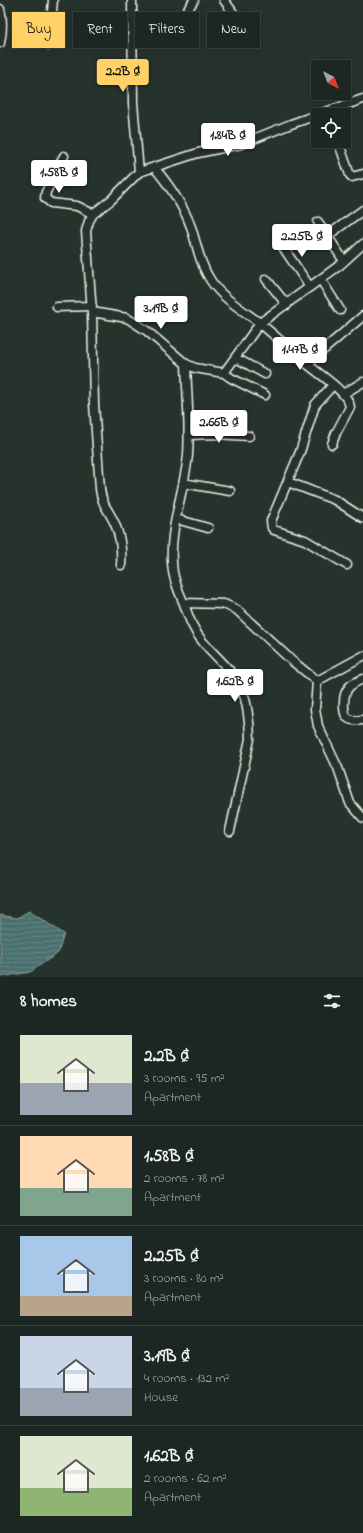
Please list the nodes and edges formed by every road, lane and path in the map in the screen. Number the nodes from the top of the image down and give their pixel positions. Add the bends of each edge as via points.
1 (53, 0) edge
2 (132, 0) edge
3 (194, 0) edge
4 (224, 0) edge
5 (0, 9) edge
6 (52, 12) edge
7 (187, 12) edge
8 (233, 12) edge
9 (0, 43) edge
10 (363, 99) edge
11 (340, 108) edge
12 (311, 119) edge
13 (340, 148) edge
14 (64, 156) dead end
15 (154, 167) junction
16 (139, 172) junction
17 (363, 174) edge
18 (363, 210) edge
19 (93, 214) junction
20 (318, 222) dead end
21 (327, 236) junction
22 (278, 240) dead end
23 (363, 244) edge
24 (344, 261) junction
25 (266, 279) dead end
26 (321, 280) junction
27 (310, 287) junction
28 (287, 305) junction
29 (57, 307) dead end
30 (92, 309) junction
31 (340, 310) dead end
32 (363, 316) edge
33 (260, 324) junction
34 (236, 358) junction
35 (186, 364) junction
36 (307, 364) junction
37 (224, 373) junction
38 (265, 374) dead end
39 (363, 382) edge
40 (333, 385) junction
41 (343, 394) junction
42 (265, 395) dead end
43 (189, 435) junction
44 (249, 436) dead end
45 (332, 444) dead end
46 (288, 482) junction
47 (183, 483) junction
48 (230, 491) dead end
49 (363, 518) edge
50 (176, 519) junction
51 (208, 528) dead end
52 (121, 565) dead end
53 (347, 565) dead end
54 (184, 603) junction
55 (363, 656) edge
56 (363, 679) edge
57 (317, 682) junction
58 (363, 720) edge
59 (363, 818) edge
60 (230, 831) dead end

1 - 6 street
2 - 16 street via 135,132
3 - 7 street
4 - 8 street
5 - 9 street
10 - 11 street
12 - 15 street via 241,144 204,151
13 - 17 street via 350,175 352,177
14 - 19 street via 45,198 51,203 77,206
15 - 16 street
15 - 33 street via 177,198 211,281
16 - 19 street
18 - 21 street
19 - 30 street via 86,231
20 - 21 street
21 - 24 street
22 - 27 street
23 - 24 street
24 - 26 street
25 - 28 street
26 - 27 street
26 - 31 street
27 - 28 street
28 - 33 street
29 - 30 street
30 - 35 street via 127,318 147,331
30 - 52 street via 94,404 101,500 115,524 122,555
32 - 36 street
33 - 34 street
33 - 36 street
34 - 37 street
34 - 38 street
35 - 37 street
35 - 43 street
36 - 40 street
37 - 42 street
39 - 41 street
40 - 41 street
40 - 46 street via 315,405
41 - 45 street via 350,407
43 - 44 street
43 - 47 street
46 - 49 street via 335,500
46 - 53 street via 271,521 272,528 308,542
47 - 48 street
47 - 50 street
50 - 51 street
50 - 54 street via 173,574
54 - 57 street via 224,604 237,610
54 - 60 street via 197,635 236,679 244,696 250,739
55 - 57 street
56 - 58 street via 347,691 344,697 344,710 346,717
57 - 59 street via 315,709 318,726 338,768 350,803

